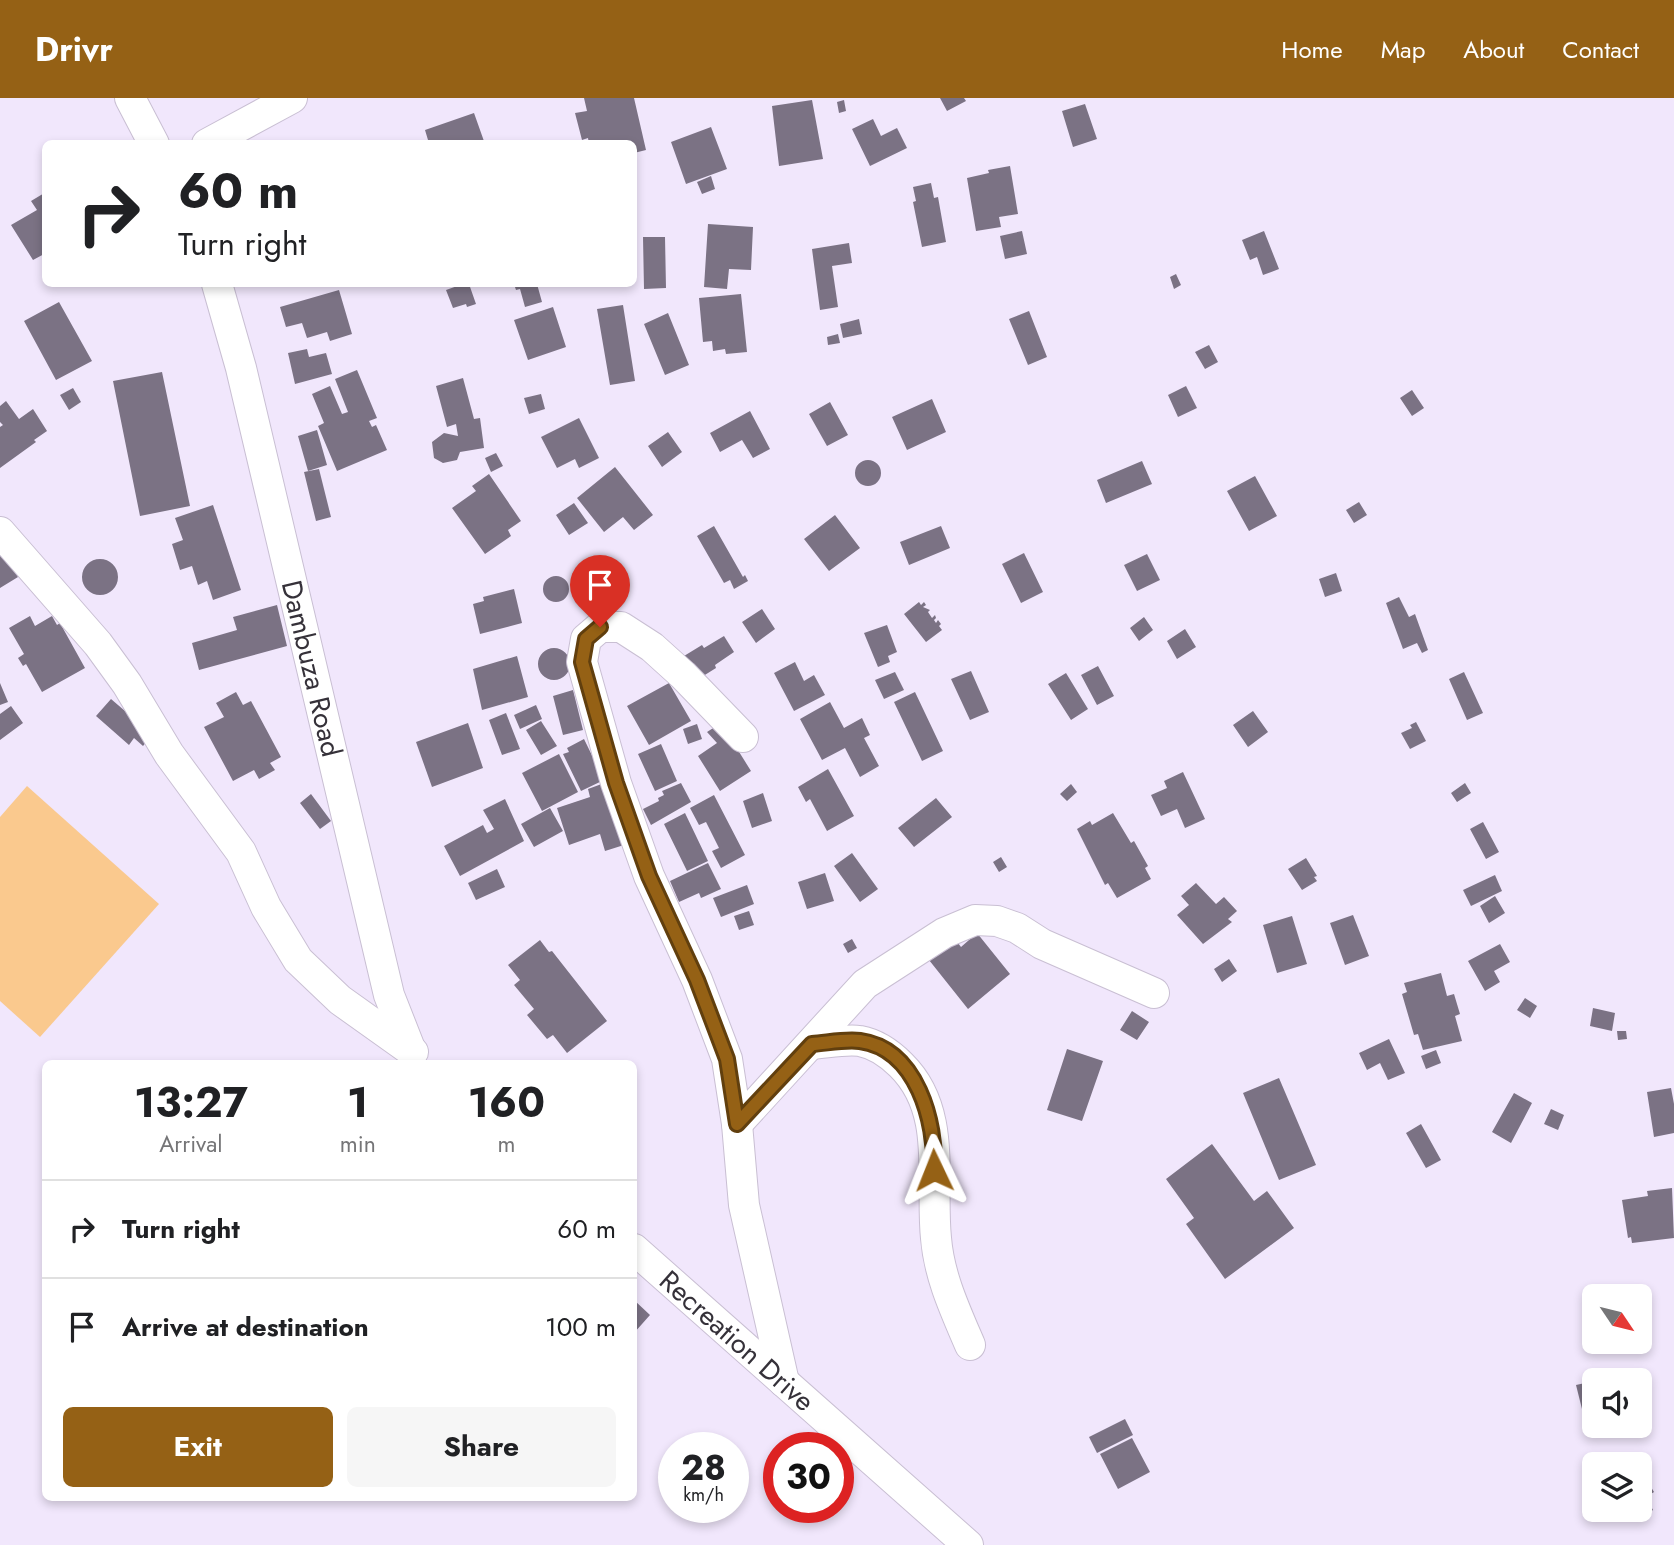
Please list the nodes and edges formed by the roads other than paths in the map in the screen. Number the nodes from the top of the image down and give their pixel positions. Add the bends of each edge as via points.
1 (130, 98) edge
2 (292, 98) edge
3 (152, 140) edge
4 (214, 140) edge
5 (218, 287) edge
6 (0, 532) edge
7 (743, 737) dead end
8 (1154, 993) dead end
9 (812, 1044) junction
10 (419, 1057) edge
11 (737, 1124) junction
12 (637, 1251) edge
13 (970, 1345) dead end
14 (784, 1382) junction
15 (968, 1545) edge

1 - 3 street
2 - 4 street
5 - 10 street, Dambuza Road via 390,995
6 - 10 street via 98,643 127,684 169,754 241,852 266,907 298,960 340,1000
7 - 11 street via 652,647 621,627 600,627 586,639 582,662 616,783 649,876 727,1059
8 - 9 street via 1042,944 1017,928 975,920 944,933 865,984
9 - 11 street
9 - 13 street via 861,1041 887,1052 913,1077 929,1111 935,1145 936,1240 945,1284
11 - 14 street via 744,1205
12 - 14 street, Recreation Drive
14 - 15 street, Recreation Drive

